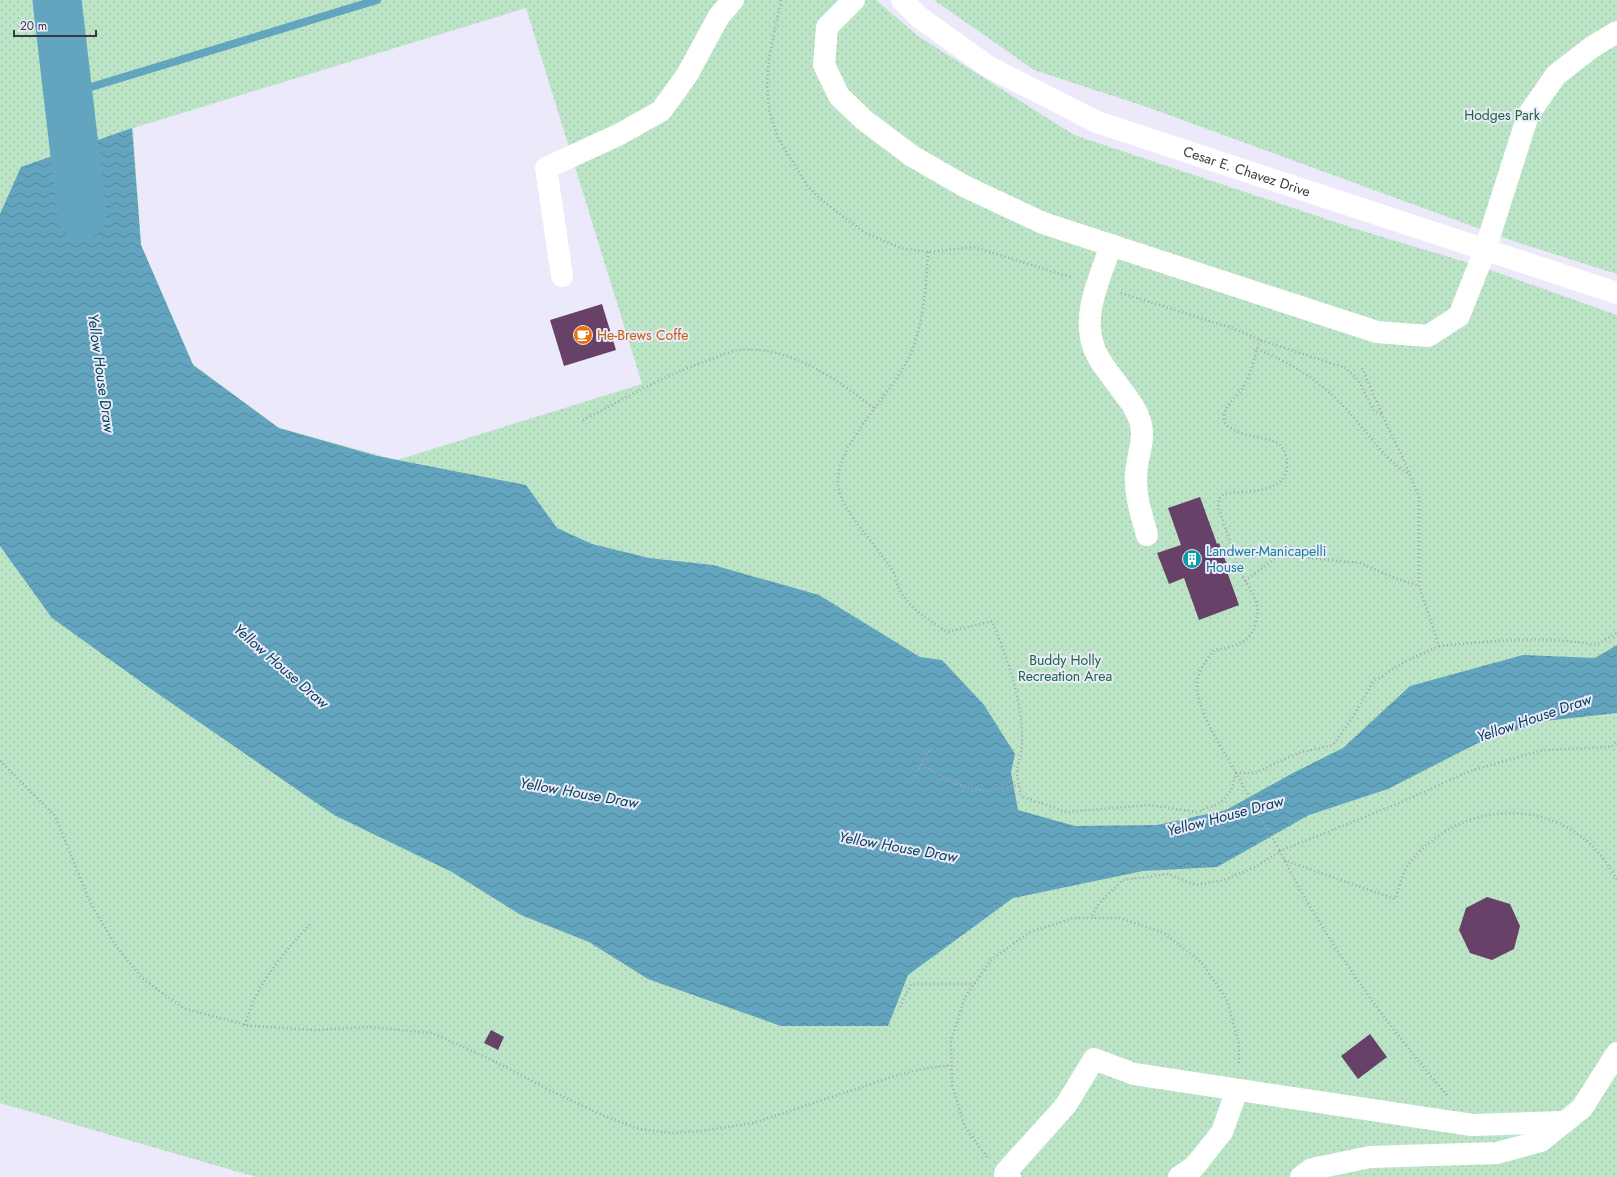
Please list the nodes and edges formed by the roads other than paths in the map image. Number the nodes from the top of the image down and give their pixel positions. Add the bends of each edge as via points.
1 (732, 0) edge
2 (854, 0) edge
3 (902, 0) edge
4 (1617, 32) edge
5 (1112, 245) junction
6 (1485, 250) junction
7 (562, 276) dead end
8 (1617, 293) edge
9 (1147, 535) dead end
10 (1617, 1052) edge
11 (1238, 1090) junction
12 (1564, 1122) junction
13 (1008, 1175) edge
14 (1179, 1177) edge
15 (1301, 1177) edge

1 - 7 street via 719,16 687,75 661,111 618,135 546,168
2 - 5 street via 827,27 824,65 839,96 864,120 912,156 964,186 1043,223
3 - 6 street, Cesar E. Chavez Drive via 919,17 989,67 1097,122
4 - 6 street via 1592,47 1556,75 1528,115
5 - 6 street via 1377,332 1428,336 1459,316
5 - 9 street via 1089,317 1093,345 1106,370 1133,405 1142,425 1136,482 1137,500
6 - 8 street, Cesar E. Chavez Drive
10 - 12 street via 1582,1108
11 - 12 street via 1472,1125
11 - 13 street via 1134,1074 1094,1059 1066,1105
11 - 14 street via 1222,1132 1194,1167
12 - 15 street via 1541,1141 1497,1153 1370,1157 1312,1169

